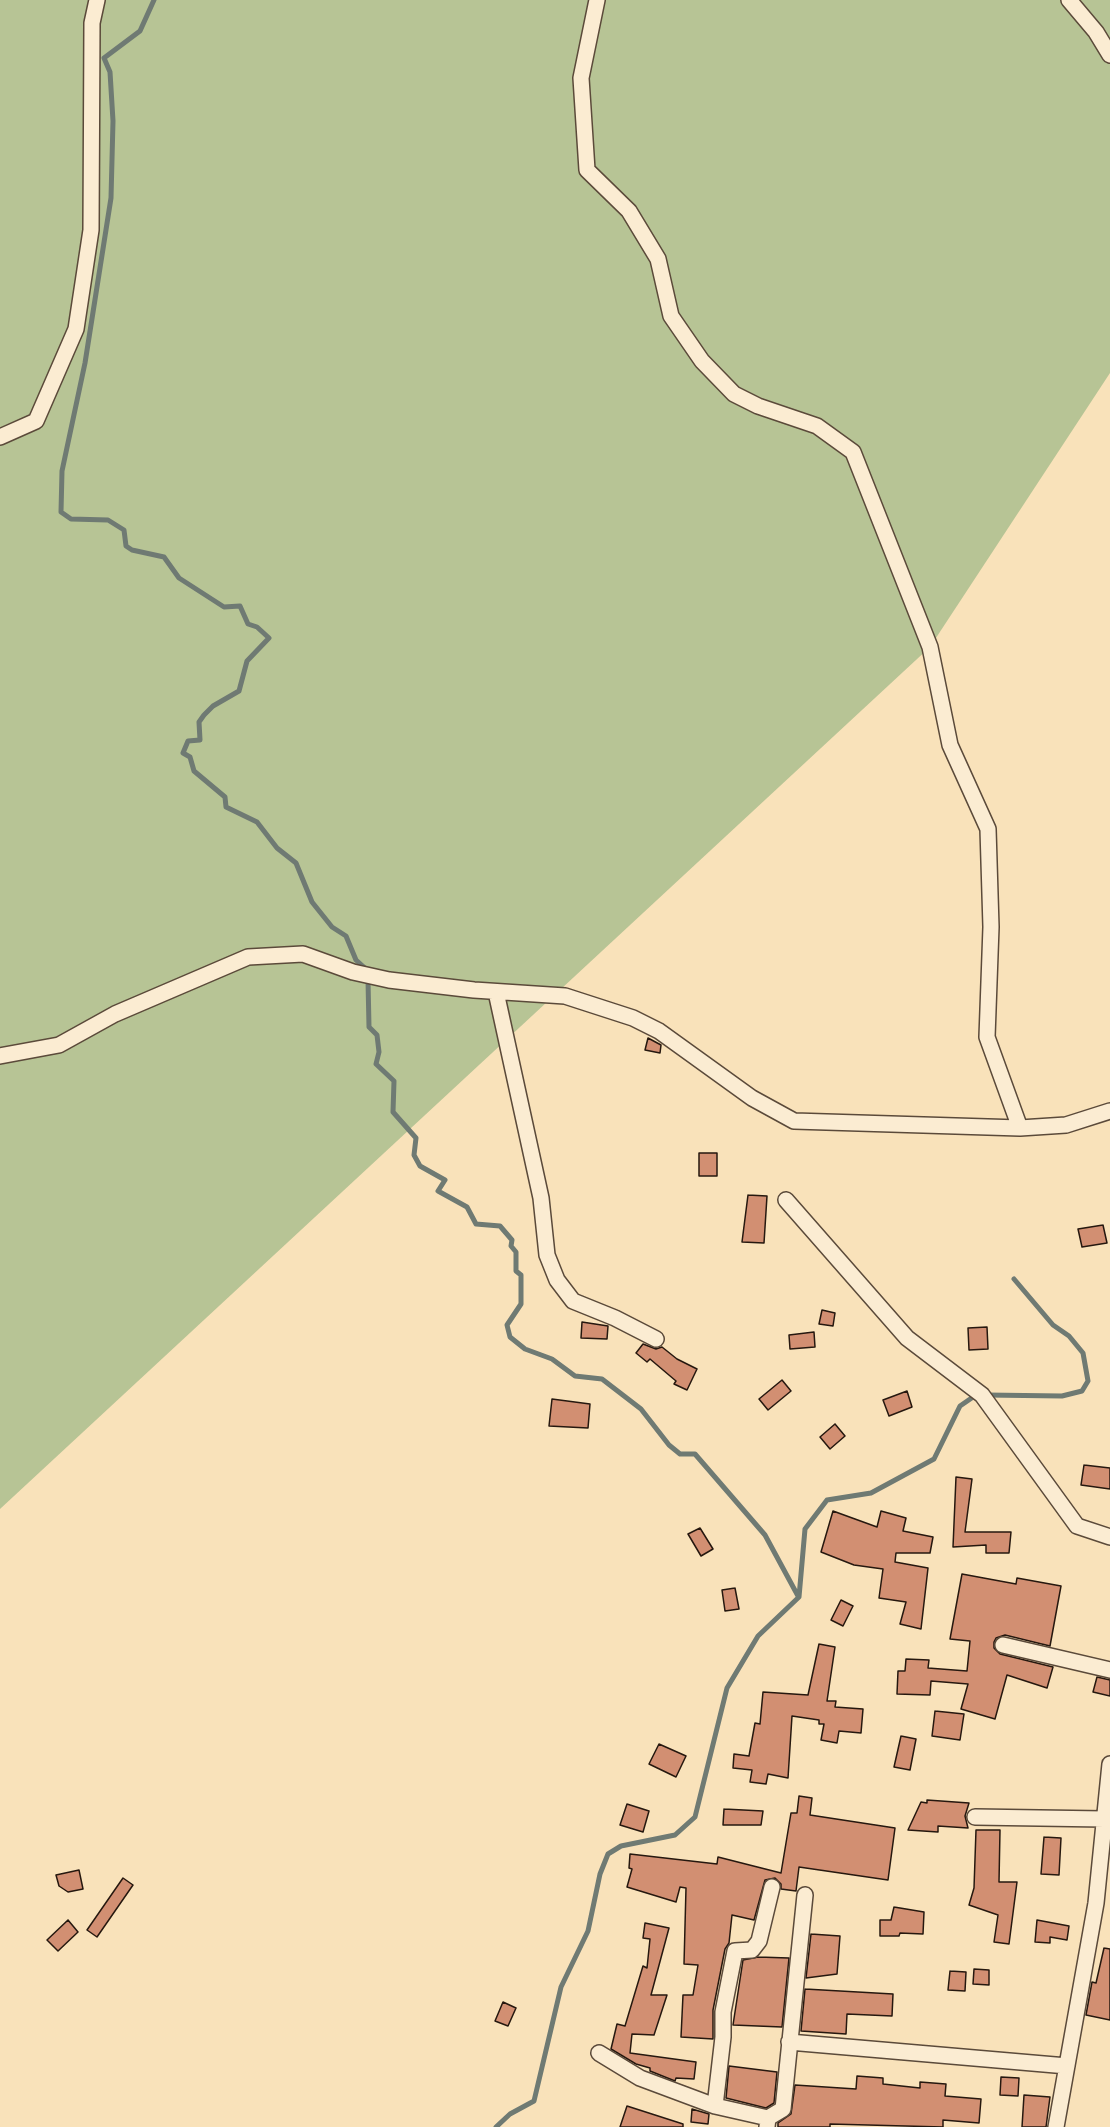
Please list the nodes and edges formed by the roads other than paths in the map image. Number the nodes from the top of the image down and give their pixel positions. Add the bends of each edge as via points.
1 (97, 0) edge
2 (597, 0) edge
3 (1069, 0) edge
4 (1110, 55) edge
5 (0, 437) edge
6 (496, 992) junction
7 (0, 1056) edge
8 (1110, 1111) edge
9 (1020, 1128) junction
10 (786, 1200) dead end
11 (656, 1339) dead end
12 (1110, 1537) edge
13 (1003, 1645) dead end
14 (1110, 1670) edge
15 (1109, 1770) edge
16 (975, 1817) dead end
17 (1104, 1819) junction
18 (772, 1887) dead end
19 (805, 1895) dead end
20 (789, 2042) junction
21 (598, 2053) dead end
22 (1067, 2066) junction
23 (715, 2106) junction
24 (768, 2122) edge
25 (1056, 2127) edge

1 - 5 street via 92,23 91,230 76,329 36,421
2 - 9 street via 580,78 587,170 629,211 658,259 671,316 702,361 734,394 817,426 853,452 926,636 950,745 988,829 991,927 987,1036
3 - 4 street
6 - 7 street via 389,980 303,954 248,957 115,1014 59,1045
6 - 9 street via 565,996 633,1018 659,1031 752,1098 794,1121
6 - 11 street via 541,1198 547,1255 557,1280 573,1301
8 - 9 street via 1066,1125
10 - 12 street via 907,1338 982,1395 1077,1526
13 - 14 street
15 - 17 street
16 - 17 street
17 - 22 street via 1096,1903
18 - 23 street via 759,1941 752,1950 735,1951 723,2012
19 - 20 street
20 - 22 street
20 - 24 street via 783,2109
21 - 23 street via 640,2078
22 - 25 street
23 - 24 street

